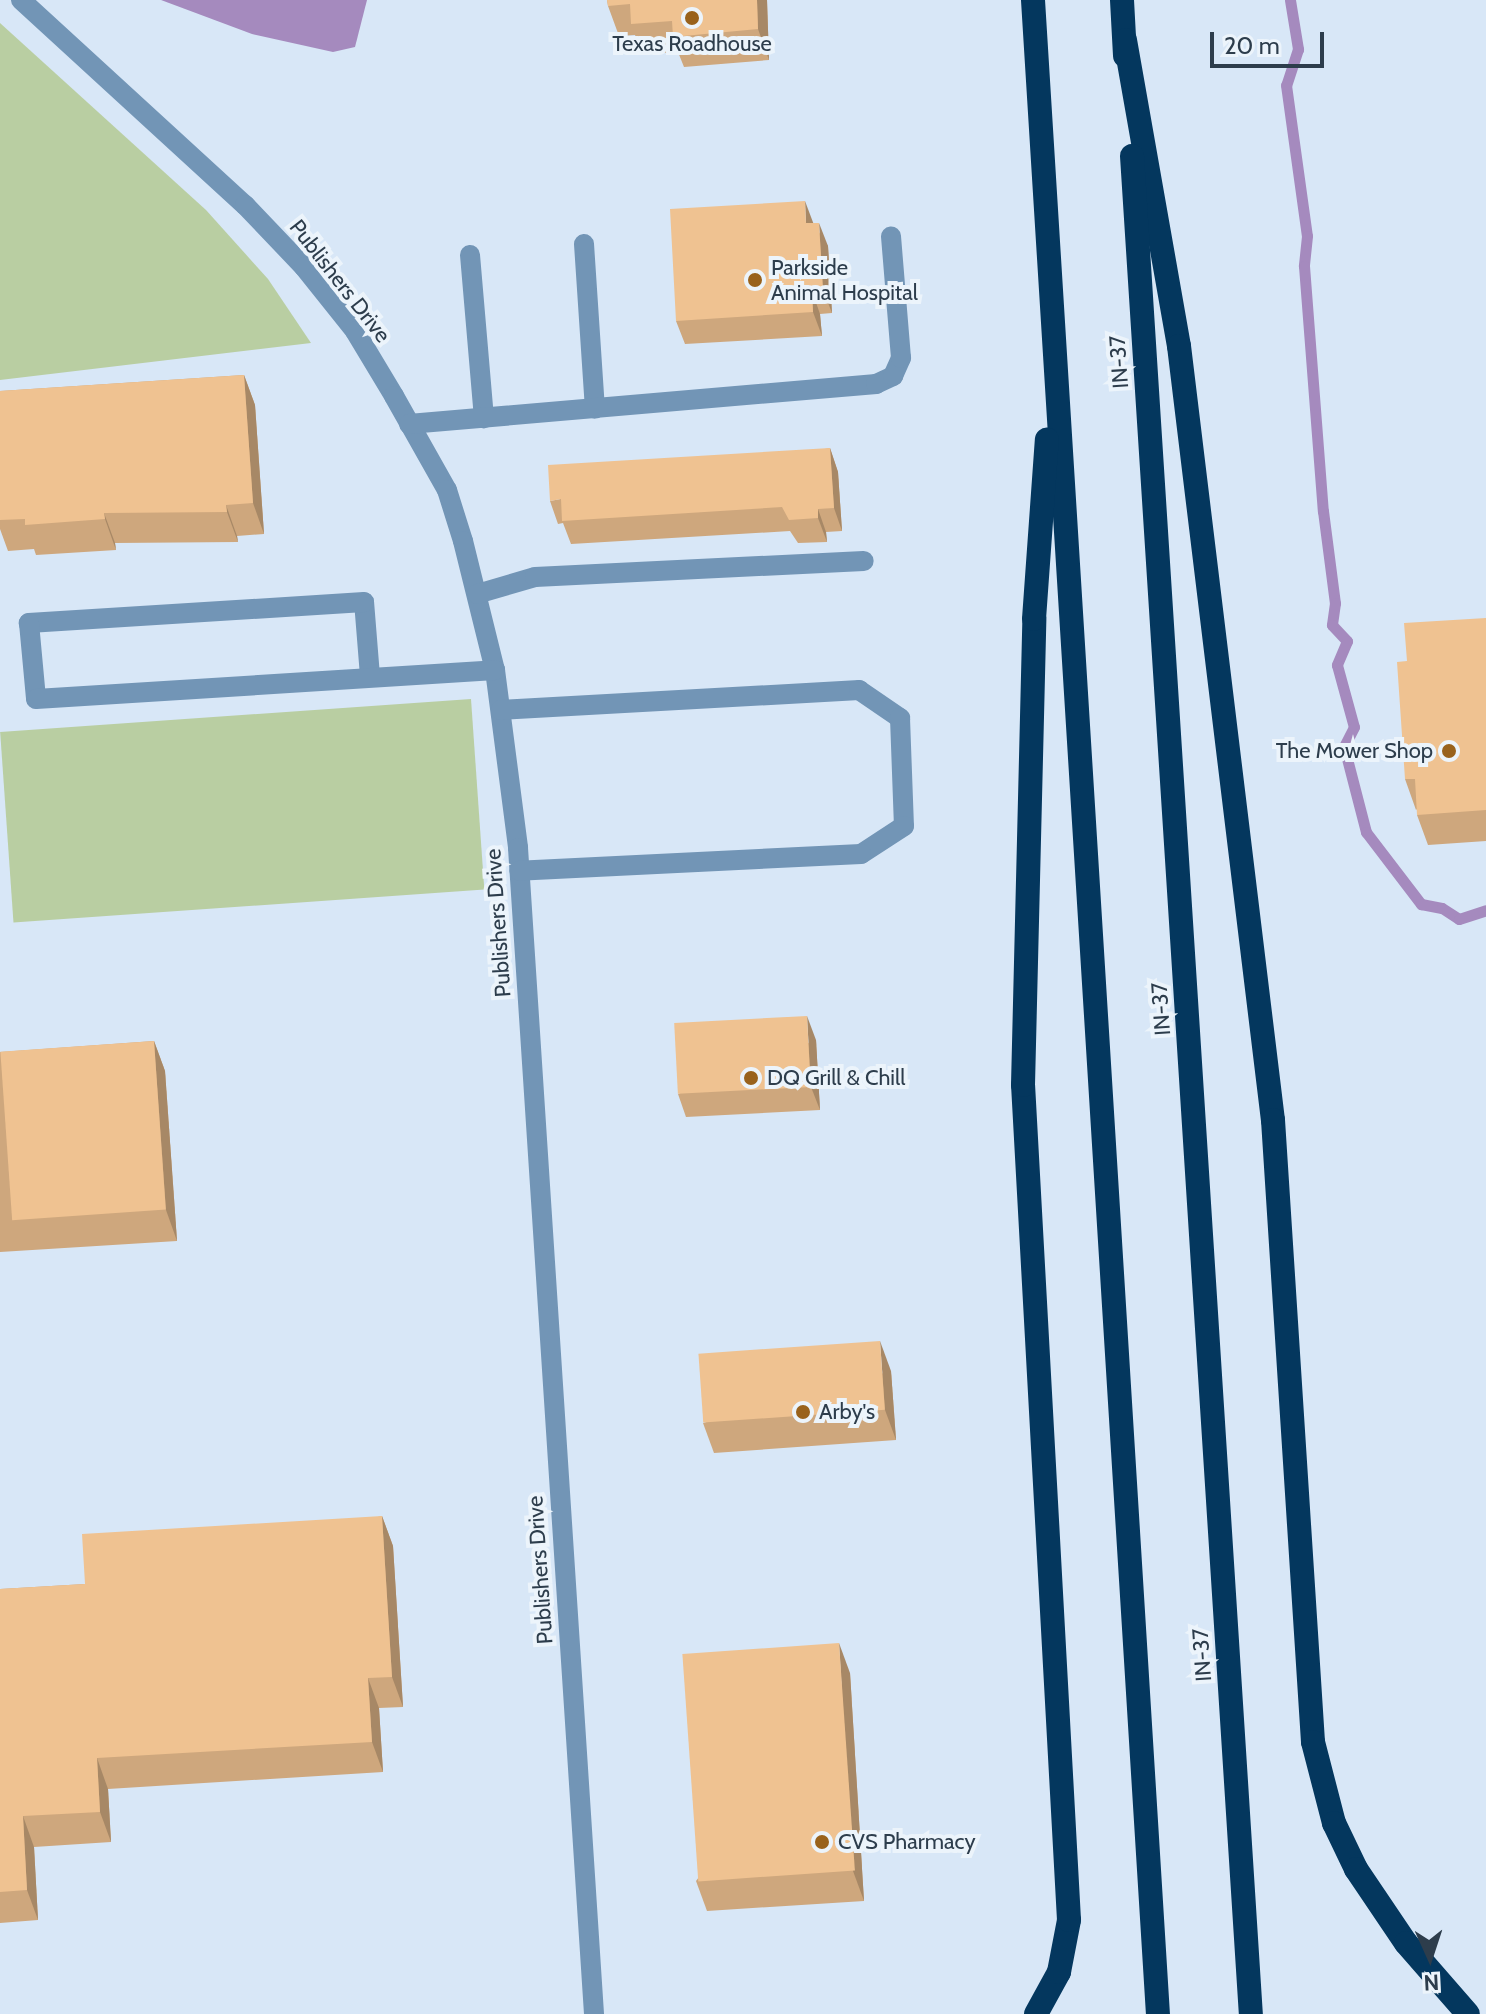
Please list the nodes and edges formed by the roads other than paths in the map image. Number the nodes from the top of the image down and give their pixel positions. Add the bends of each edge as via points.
1 (21, 0) edge
2 (1033, 0) edge
3 (1122, 0) edge
4 (1125, 40) junction
5 (891, 236) dead end
6 (584, 244) dead end
7 (470, 255) dead end
8 (1054, 345) junction
9 (595, 409) junction
10 (484, 418) junction
11 (409, 424) junction
12 (864, 561) dead end
13 (477, 594) junction
14 (495, 670) junction
15 (370, 676) junction
16 (501, 710) junction
17 (519, 871) junction
18 (594, 2014) edge
19 (1036, 2014) edge
20 (1158, 2014) edge
21 (1251, 2014) edge
22 (1468, 2014) edge

1 - 11 street, Publishers Drive via 245,205 304,267 355,331
2 - 8 highway
3 - 4 highway, IN-37
4 - 21 highway, IN-37
4 - 22 highway via 1179,346 1273,1120 1313,1742 1334,1823 1356,1869 1406,1943
5 - 9 street via 901,358 893,376 851,389
6 - 9 street
7 - 10 street
8 - 19 highway via 1034,619 1023,1085 1069,1920 1059,1972
8 - 20 highway
9 - 10 street
10 - 11 street
11 - 13 street, Publishers Drive via 447,490
12 - 13 street via 535,577
13 - 14 street, Publishers Drive
14 - 15 street
14 - 16 street, Publishers Drive
15 - 15 street via 36,699 29,623 364,602
16 - 17 street, Publishers Drive
16 - 17 street via 859,690 900,718 904,826 861,854
17 - 18 street, Publishers Drive

